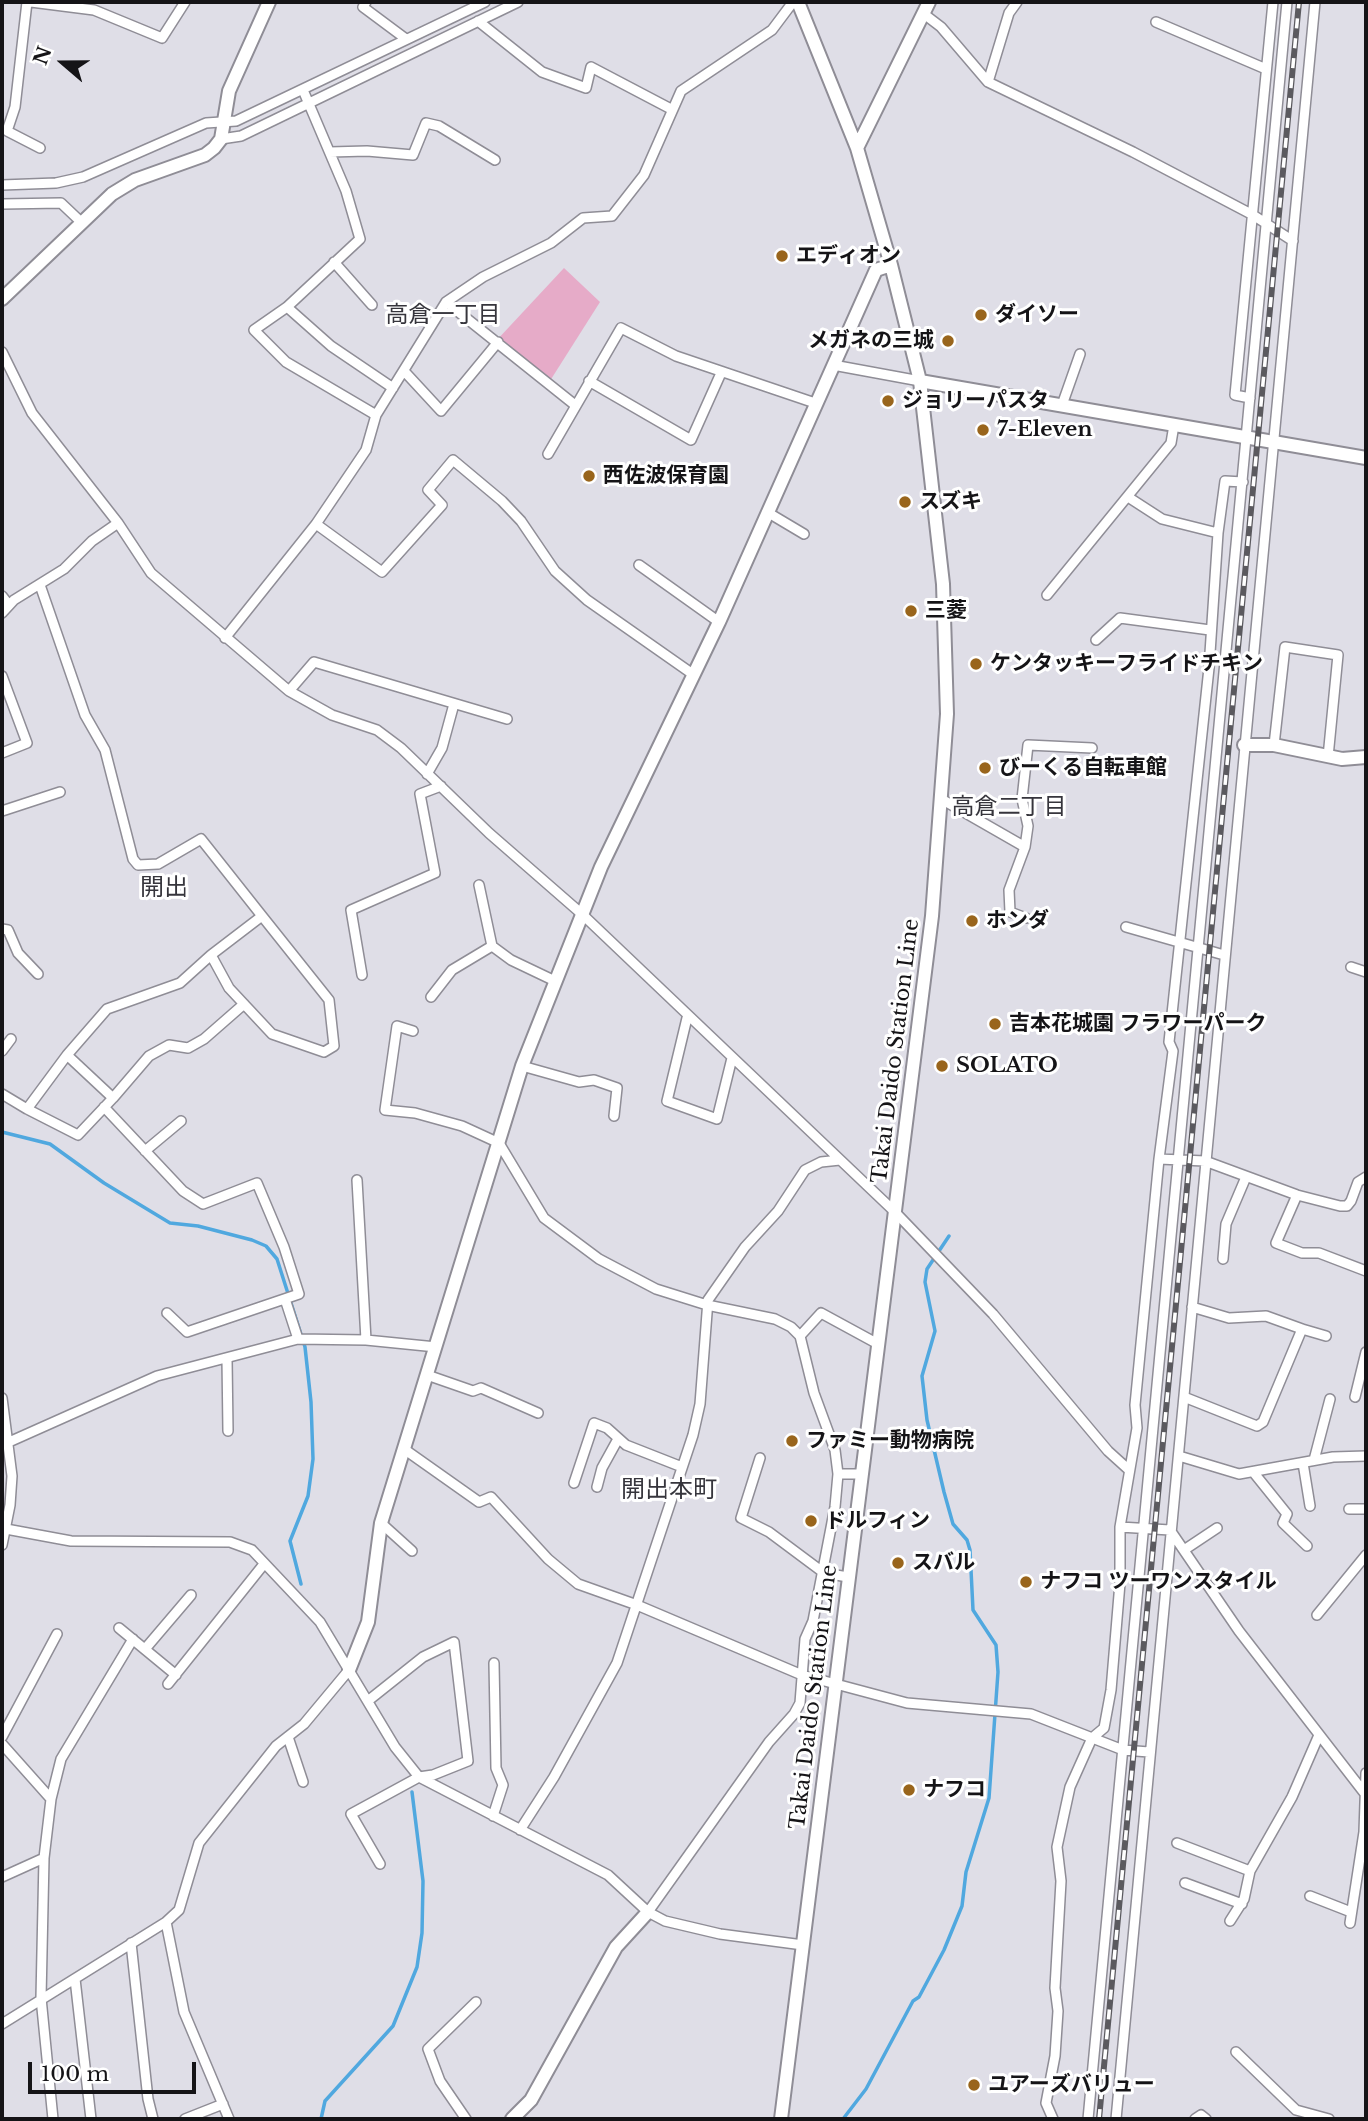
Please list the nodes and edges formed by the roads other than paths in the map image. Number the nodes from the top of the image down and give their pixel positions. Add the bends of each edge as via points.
1 (29, 2) edge
2 (185, 2) edge
3 (269, 2) edge
4 (366, 2) edge
5 (485, 2) edge
6 (518, 2) edge
7 (795, 2) edge
8 (929, 2) edge
9 (1017, 2) edge
10 (1272, 2) edge
11 (1287, 2) edge
12 (1315, 2) edge
13 (924, 15) junction
14 (478, 21) junction
15 (1156, 22) dead end
16 (407, 39) junction
17 (1266, 69) junction
18 (988, 82) junction
19 (303, 90) junction
20 (309, 103) junction
21 (671, 109) junction
22 (224, 121) junction
23 (221, 139) junction
24 (40, 148) dead end
25 (857, 148) junction
26 (330, 152) junction
27 (495, 160) dead end
28 (2, 185) edge
29 (2, 204) edge
30 (1253, 215) junction
31 (80, 221) junction
32 (1268, 225) junction
33 (1293, 241) junction
34 (334, 262) junction
35 (891, 265) junction
36 (2, 299) edge
37 (446, 302) junction
38 (372, 305) dead end
39 (287, 307) junction
40 (498, 342) junction
41 (2, 352) edge
42 (1080, 354) dead end
43 (833, 365) junction
44 (404, 371) junction
45 (721, 373) junction
46 (589, 381) junction
47 (920, 381) junction
48 (393, 388) junction
49 (1250, 398) junction
50 (815, 403) junction
51 (575, 405) junction
52 (1062, 405) junction
53 (376, 415) junction
54 (1174, 425) junction
55 (1246, 438) junction
56 (1273, 443) junction
57 (548, 454) dead end
58 (1366, 458) edge
59 (1243, 482) junction
60 (1128, 497) junction
61 (767, 512) junction
62 (118, 523) junction
63 (316, 524) junction
64 (1218, 533) junction
65 (804, 534) dead end
66 (639, 565) dead end
67 (40, 585) junction
68 (1047, 594) dead end
69 (2, 596) edge
70 (9, 605) junction
71 (2, 613) edge
72 (719, 622) junction
73 (1210, 630) junction
74 (225, 638) junction
75 (1096, 640) dead end
76 (694, 675) junction
77 (2, 676) edge
78 (289, 691) junction
79 (454, 704) junction
80 (507, 719) dead end
81 (1244, 745) junction
82 (1274, 745) junction
83 (1092, 748) dead end
84 (2, 753) edge
85 (1328, 757) junction
86 (1366, 757) edge
87 (427, 774) junction
88 (441, 786) junction
89 (60, 792) dead end
90 (943, 800) junction
91 (2, 811) edge
92 (1025, 847) junction
93 (479, 886) dead end
94 (583, 915) junction
95 (262, 916) junction
96 (1026, 918) dead end
97 (1126, 927) dead end
98 (2, 929) edge
99 (1181, 940) junction
100 (492, 946) junction
101 (1199, 948) junction
102 (211, 955) junction
103 (1224, 955) junction
104 (1351, 967) dead end
105 (1366, 972) edge
106 (37, 974) dead end
107 (362, 975) dead end
108 (555, 981) junction
109 (431, 998) dead end
110 (244, 1004) junction
111 (687, 1018) junction
112 (413, 1031) dead end
113 (11, 1039) dead end
114 (2, 1051) edge
115 (67, 1055) junction
116 (732, 1058) junction
117 (522, 1066) junction
118 (2, 1094) edge
119 (113, 1098) junction
120 (104, 1107) junction
121 (27, 1109) junction
122 (614, 1116) dead end
123 (181, 1121) dead end
124 (499, 1143) junction
125 (145, 1150) junction
126 (1159, 1159) junction
127 (1179, 1159) junction
128 (840, 1160) junction
129 (1205, 1161) junction
130 (1246, 1177) junction
131 (1366, 1178) edge
132 (357, 1180) dead end
133 (1297, 1195) junction
134 (895, 1212) junction
135 (1223, 1259) dead end
136 (1366, 1271) edge
137 (285, 1299) junction
138 (707, 1305) junction
139 (1192, 1307) junction
140 (167, 1313) dead end
141 (1302, 1329) junction
142 (800, 1336) junction
143 (1326, 1336) dead end
144 (298, 1339) junction
145 (366, 1340) junction
146 (878, 1344) junction
147 (436, 1347) junction
148 (1366, 1352) edge
149 (227, 1359) junction
150 (427, 1375) junction
151 (1184, 1397) junction
152 (1355, 1397) dead end
153 (2, 1398) edge
154 (1330, 1399) dead end
155 (538, 1413) dead end
156 (228, 1431) dead end
157 (618, 1439) junction
158 (9, 1441) junction
159 (404, 1449) junction
160 (1179, 1456) junction
161 (1366, 1456) edge
162 (760, 1458) dead end
163 (1314, 1460) junction
164 (1303, 1463) junction
165 (682, 1467) junction
166 (1129, 1470) junction
167 (1254, 1473) junction
168 (838, 1474) junction
169 (862, 1474) junction
170 (574, 1483) dead end
171 (597, 1487) dead end
172 (1310, 1506) dead end
173 (1349, 1509) dead end
174 (1366, 1509) edge
175 (381, 1523) junction
176 (1120, 1527) junction
177 (1144, 1528) junction
178 (1217, 1528) dead end
179 (6, 1529) junction
180 (1170, 1530) junction
181 (2, 1545) edge
182 (1307, 1546) dead end
183 (1184, 1550) junction
184 (412, 1551) dead end
185 (1366, 1555) edge
186 (264, 1564) junction
187 (824, 1573) junction
188 (848, 1577) junction
189 (191, 1595) dead end
190 (174, 1596) dead end
191 (184, 1604) junction
192 (637, 1605) junction
193 (1317, 1615) dead end
194 (120, 1628) dead end
195 (57, 1634) dead end
196 (133, 1639) junction
197 (145, 1649) junction
198 (494, 1663) dead end
199 (349, 1670) junction
200 (176, 1675) junction
201 (802, 1675) junction
202 (168, 1684) dead end
203 (835, 1684) junction
204 (369, 1700) junction
205 (1318, 1735) junction
206 (2, 1737) edge
207 (288, 1737) junction
208 (1092, 1738) junction
209 (2, 1744) edge
210 (1123, 1750) junction
211 (1149, 1752) junction
212 (1366, 1773) edge
213 (419, 1777) junction
214 (303, 1782) dead end
215 (1365, 1794) edge
216 (51, 1799) junction
217 (493, 1816) junction
218 (520, 1830) junction
219 (1177, 1843) dead end
220 (44, 1858) junction
221 (380, 1864) dead end
222 (1250, 1871) junction
223 (2, 1877) edge
224 (1185, 1883) dead end
225 (1310, 1896) dead end
226 (1242, 1904) junction
227 (648, 1912) junction
228 (1351, 1912) junction
229 (1230, 1921) dead end
230 (166, 1922) junction
231 (1350, 1923) dead end
232 (131, 1943) junction
233 (803, 1945) junction
234 (75, 1979) junction
235 (41, 1998) junction
236 (476, 2002) dead end
237 (2, 2024) edge
238 (1236, 2052) dead end
239 (223, 2104) junction
240 (1296, 2110) junction
241 (54, 2119) edge
242 (91, 2119) edge
243 (153, 2119) edge
244 (185, 2119) edge
245 (229, 2119) edge
246 (466, 2119) edge
247 (514, 2119) edge
248 (781, 2119) edge
249 (1053, 2119) edge
250 (1088, 2119) edge
251 (1116, 2119) edge
252 (1195, 2119) edge
253 (1206, 2119) edge
254 (1289, 2119) edge
255 (1329, 2119) edge

1 - 2 street via 94,10 162,38
1 - 24 street via 16,107 7,131
3 - 22 street via 229,91
4 - 16 street via 363,7
5 - 16 street
6 - 14 street
7 - 21 street via 772,30 681,91
7 - 25 street, Takai Daido Station Line
8 - 13 street
9 - 18 street via 1009,13
10 - 17 street
11 - 32 street
12 - 33 street
13 - 18 street via 941,27
13 - 25 street
14 - 20 street
14 - 21 street via 542,72 586,88 591,67
15 - 17 street
16 - 19 street
17 - 30 street
18 - 30 street
19 - 20 street
19 - 22 street via 236,121
20 - 23 street via 241,136
20 - 26 street
21 - 37 street via 644,175 612,216 583,218 551,243 483,277
22 - 23 street
22 - 28 street via 206,123 83,177
23 - 31 street via 205,155 124,187
25 - 35 street, Takai Daido Station Line
26 - 27 street via 413,155 426,123
26 - 34 street via 360,239
29 - 31 street via 61,203
30 - 32 street
30 - 49 street via 1235,395
31 - 36 street
32 - 33 street
32 - 49 street
33 - 56 street
34 - 38 street
34 - 39 street
35 - 43 street via 876,270
35 - 47 street, Takai Daido Station Line
37 - 40 street
37 - 44 street
39 - 48 street via 331,346
39 - 53 street via 254,330 286,362
40 - 44 street via 441,411
40 - 51 street
41 - 62 street via 32,413
42 - 52 street
43 - 47 street
43 - 50 street
44 - 48 street
45 - 46 street via 621,328
45 - 46 street via 691,440
45 - 50 street
46 - 51 street
47 - 52 street
47 - 90 street, Takai Daido Station Line via 943,584 947,714
48 - 53 street
49 - 55 street
50 - 61 street
51 - 57 street
52 - 54 street
53 - 63 street via 366,450
54 - 55 street
54 - 60 street via 1171,443
55 - 56 street
55 - 59 street
56 - 58 street
56 - 81 street
59 - 64 street via 1225,481
59 - 101 street
60 - 64 street via 1162,519
60 - 68 street
61 - 65 street
61 - 72 street
62 - 67 street
62 - 74 street via 151,573
63 - 74 street
63 - 76 street via 382,572 442,505 428,490 453,460 502,501 555,571 587,600
64 - 73 street
66 - 72 street
67 - 70 street
67 - 95 street via 85,715 105,750 133,859 138,865 158,864 201,839
69 - 70 street
70 - 71 street
72 - 76 street
73 - 75 street via 1120,618
73 - 99 street
74 - 78 street
76 - 94 street via 601,867
77 - 84 street via 27,743
78 - 79 street via 314,662
78 - 87 street via 332,715 377,730
79 - 80 street
79 - 87 street via 442,748
81 - 82 street
81 - 103 street
82 - 85 street
82 - 85 street via 1285,647 1338,654
83 - 92 street via 1028,745 1022,799 1028,827
85 - 86 street
87 - 88 street
88 - 94 street
88 - 107 street via 421,794 435,873 351,910
89 - 91 street
90 - 92 street
90 - 134 street, Takai Daido Station Line
92 - 96 street via 1009,890 1010,912
93 - 100 street
94 - 108 street
94 - 111 street
95 - 102 street
95 - 110 street via 329,1000 334,1046 324,1052 272,1034
97 - 99 street
98 - 106 street via 8,930 18,953
99 - 101 street
99 - 126 street
100 - 108 street
100 - 109 street via 452,970
101 - 103 street
101 - 127 street
102 - 110 street via 229,988
102 - 115 street via 180,983 107,1009
103 - 129 street
104 - 105 street
108 - 117 street
110 - 119 street via 188,1048 169,1045 149,1056
111 - 116 street
111 - 116 street via 667,1101 717,1119
112 - 124 street via 397,1026 385,1110 462,1126
113 - 114 street
115 - 119 street
115 - 121 street
116 - 128 street
117 - 122 street via 579,1083 594,1080 617,1088
117 - 124 street
118 - 121 street
119 - 120 street
120 - 121 street via 78,1135
120 - 125 street
123 - 125 street
124 - 138 street via 555,1229 656,1289
124 - 147 street
125 - 137 street via 183,1191 203,1204 257,1183 299,1294
126 - 127 street
126 - 166 street
127 - 129 street
127 - 177 street
128 - 134 street
128 - 138 street via 805,1170 778,1211 716,1284
129 - 130 street
129 - 139 street
130 - 133 street
130 - 135 street via 1226,1224
131 - 133 street via 1358,1182 1347,1206
132 - 145 street
133 - 136 street via 1276,1243
134 - 146 street, Takai Daido Station Line
134 - 166 street via 993,1314
137 - 140 street via 187,1332
137 - 144 street
138 - 142 street via 775,1320
138 - 165 street via 700,1404
139 - 141 street via 1229,1318 1266,1316
139 - 151 street
141 - 143 street
141 - 151 street via 1257,1426
142 - 146 street via 821,1313
142 - 168 street
144 - 145 street
144 - 149 street
145 - 147 street
146 - 169 street, Takai Daido Station Line
147 - 150 street
148 - 152 street
149 - 156 street
149 - 158 street via 157,1376
150 - 155 street via 473,1391 481,1388
150 - 159 street
151 - 160 street
153 - 158 street
154 - 163 street
157 - 165 street
157 - 170 street via 594,1423
157 - 171 street
158 - 179 street via 12,1476
159 - 175 street
159 - 192 street via 479,1502 491,1497 548,1559 578,1584
160 - 167 street via 1225,1472
160 - 180 street
161 - 163 street
162 - 187 street via 741,1518 769,1532
163 - 164 street
164 - 167 street
164 - 172 street
165 - 192 street
166 - 176 street
167 - 182 street via 1287,1514 1283,1523
168 - 169 street
168 - 187 street
169 - 188 street, Takai Daido Station Line
173 - 174 street
175 - 184 street
175 - 199 street via 369,1622
176 - 177 street
176 - 208 street via 1111,1690 1104,1728
177 - 180 street
177 - 210 street
178 - 183 street
179 - 181 street
179 - 186 street via 71,1541 230,1542 252,1550
180 - 183 street
180 - 211 street
183 - 205 street
185 - 193 street
186 - 199 street via 308,1607
186 - 200 street
187 - 188 street
187 - 201 street via 805,1639
188 - 203 street, Takai Daido Station Line
189 - 191 street
190 - 191 street
191 - 197 street
192 - 201 street
192 - 218 street via 617,1663
194 - 196 street
195 - 206 street
196 - 197 street
196 - 216 street via 61,1759
197 - 200 street
198 - 217 street via 496,1768 503,1785
199 - 204 street
199 - 207 street
200 - 202 street
201 - 203 street
201 - 227 street via 800,1703 794,1714 769,1742
203 - 208 street via 907,1703 1031,1714
203 - 233 street, Takai Daido Station Line
204 - 213 street via 395,1747
204 - 213 street via 423,1657 454,1642 468,1761
205 - 215 street
205 - 222 street via 1292,1797
207 - 214 street
207 - 230 street via 200,1843 183,1900
208 - 210 street
208 - 249 street via 1070,1787 1057,1847 1061,1881 1055,1988 1058,2011 1046,2103
209 - 216 street
210 - 211 street
210 - 250 street
211 - 251 street
212 - 215 street
213 - 217 street
213 - 221 street via 351,1814
215 - 228 street
216 - 220 street
217 - 218 street
218 - 227 street via 608,1875
219 - 222 street
220 - 223 street
220 - 235 street
222 - 226 street
224 - 226 street
225 - 228 street
226 - 229 street
227 - 233 street via 694,1929
227 - 247 street via 615,1947 531,2099
228 - 231 street
230 - 232 street
230 - 239 street via 184,2012
232 - 234 street
232 - 243 street
233 - 248 street, Takai Daido Station Line
234 - 235 street
234 - 242 street
235 - 237 street
235 - 241 street
236 - 246 street via 428,2049 440,2081
238 - 240 street
239 - 244 street
239 - 245 street
240 - 254 street
240 - 255 street
252 - 253 street via 1201,2115

